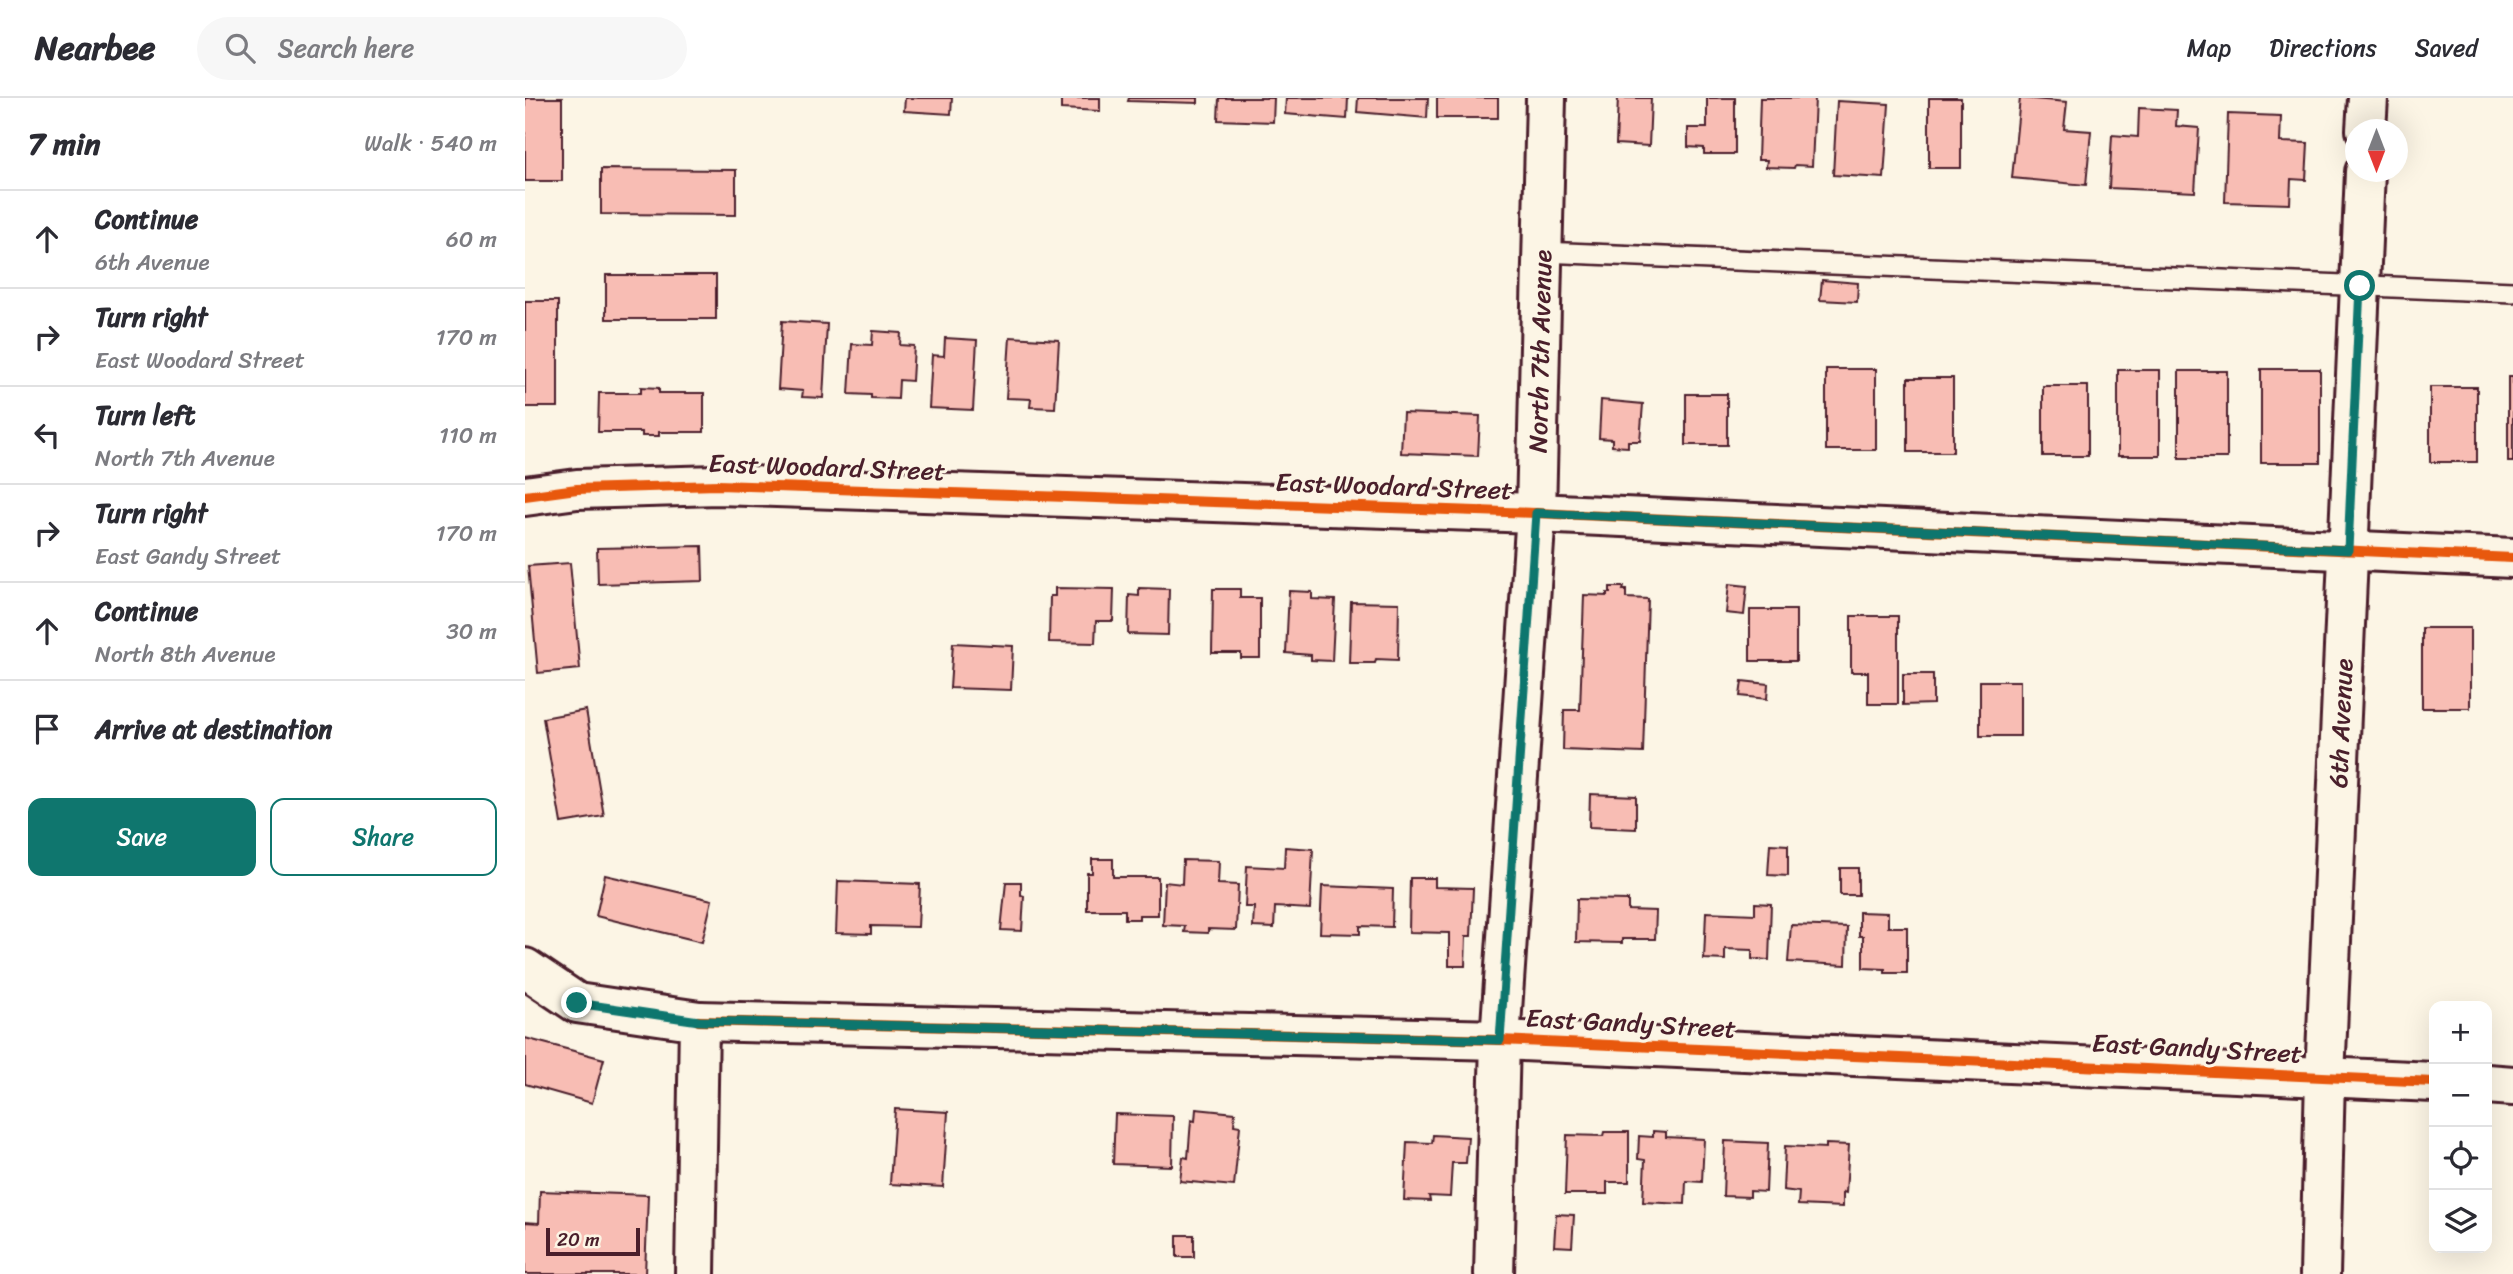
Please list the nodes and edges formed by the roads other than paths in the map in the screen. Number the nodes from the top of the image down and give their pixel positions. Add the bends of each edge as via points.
1 (1546, 98) edge
2 (2368, 98) edge
3 (2367, 119) edge
4 (2365, 182) edge
5 (1542, 252) junction
6 (2360, 286) junction
7 (2513, 292) edge
8 (525, 496) edge
9 (1536, 513) junction
10 (2348, 550) junction
11 (2513, 558) edge
12 (525, 968) edge
13 (699, 1021) junction
14 (1500, 1040) junction
15 (2325, 1077) junction
16 (2429, 1082) edge
17 (2492, 1084) edge
18 (2513, 1086) edge
19 (695, 1274) edge
20 (1494, 1274) edge
21 (2320, 1274) edge

1 - 5 street, North 7th Avenue
2 - 3 street
4 - 6 street, 6th Avenue
5 - 6 lane
5 - 9 street, North 7th Avenue
6 - 7 lane
6 - 10 street, 6th Avenue
8 - 9 street, East Woodard Street via 577,489 717,485
9 - 10 street, East Woodard Street
9 - 14 street, North 7th Avenue
10 - 11 street, East Woodard Street
10 - 15 street, 6th Avenue
12 - 13 street, East Gandy Street via 577,1003
13 - 14 street, East Gandy Street
13 - 19 street
14 - 15 street, East Gandy Street
14 - 20 street, North 7th Avenue
15 - 16 street, East Gandy Street
15 - 21 street, 6th Avenue
17 - 18 street

